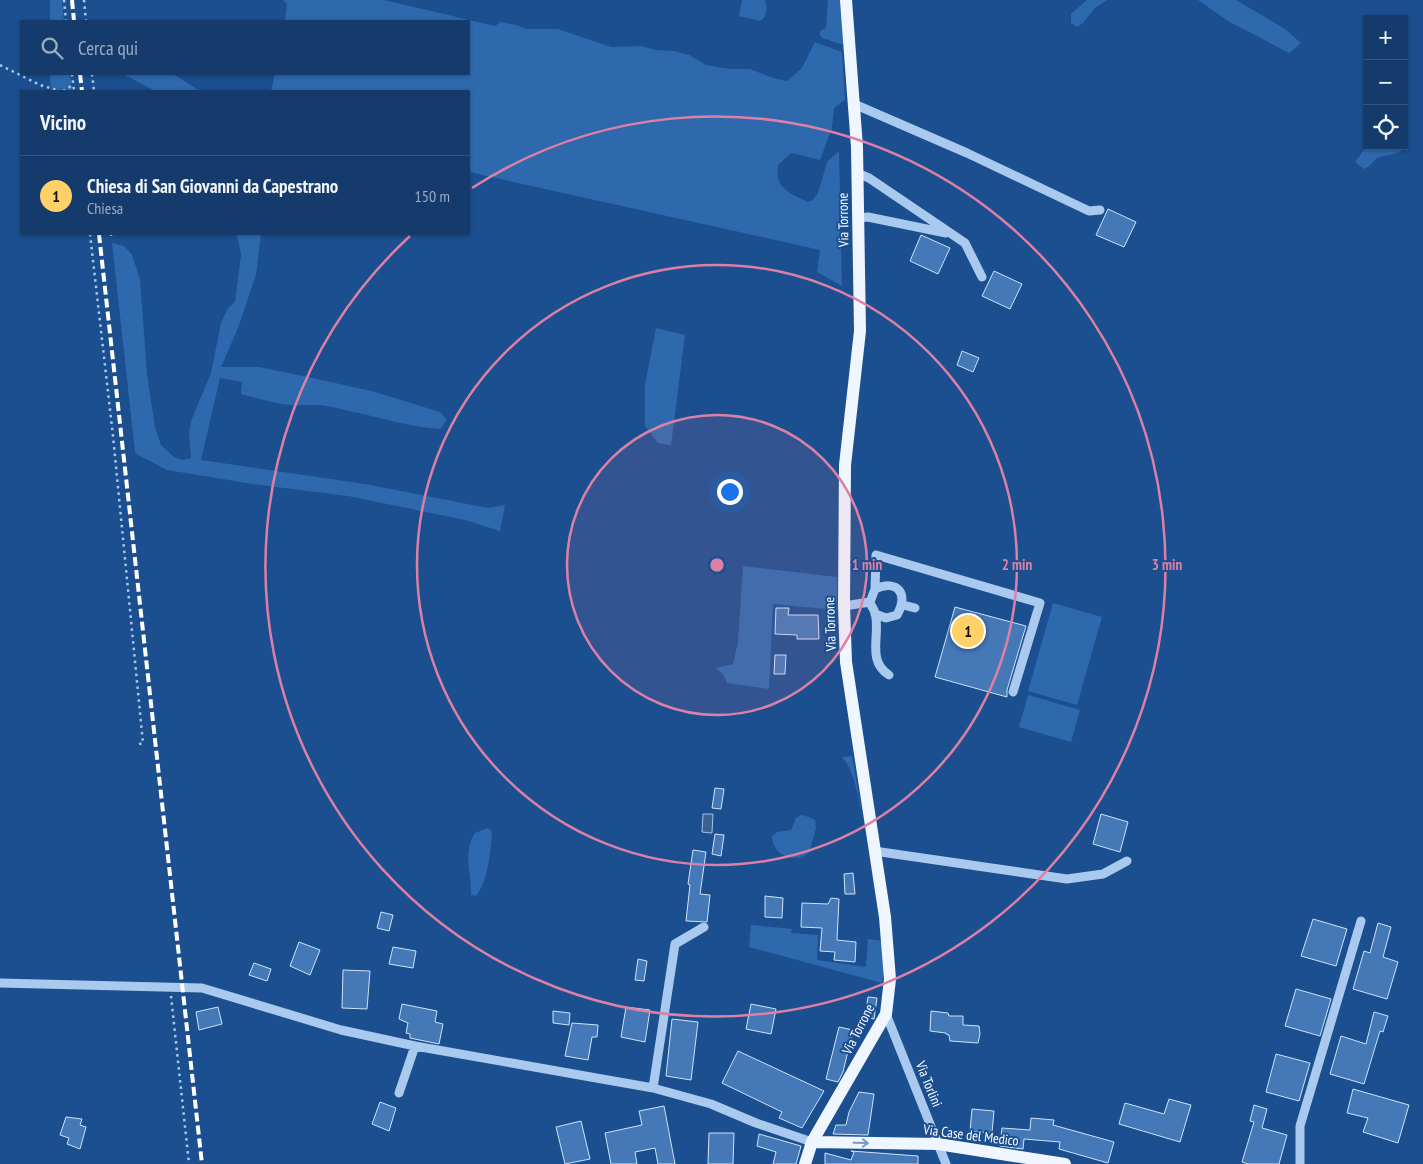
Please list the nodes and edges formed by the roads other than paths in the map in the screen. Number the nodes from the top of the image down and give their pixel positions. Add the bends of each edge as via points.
1 (846, 0) edge
2 (854, 104) junction
3 (858, 172) junction
4 (1100, 210) dead end
5 (858, 218) junction
6 (950, 234) junction
7 (982, 277) dead end
8 (875, 589) junction
9 (870, 602) junction
10 (903, 605) junction
11 (844, 606) junction
12 (915, 608) dead end
13 (875, 614) junction
14 (889, 675) dead end
15 (1013, 692) dead end
16 (874, 851) junction
17 (1127, 861) dead end
18 (1361, 922) dead end
19 (704, 926) dead end
20 (0, 983) edge
21 (886, 1014) junction
22 (415, 1046) junction
23 (652, 1088) junction
24 (399, 1092) dead end
25 (812, 1142) junction
26 (938, 1144) junction
27 (805, 1164) edge
28 (946, 1164) edge
29 (1065, 1164) edge
30 (1300, 1164) edge

1 - 2 main road, Via Torrone
2 - 3 main road, Via Torrone
2 - 4 street via 1089,211
3 - 5 main road, Via Torrone
3 - 6 street
5 - 6 street via 868,217
5 - 11 main road, Via Torrone via 860,331 845,465
6 - 7 street via 965,243
8 - 9 street
8 - 10 street via 885,585 895,587 902,595
8 - 15 street via 876,555 1040,603
9 - 11 street
9 - 13 street
10 - 12 street
10 - 13 street via 897,614 886,618
11 - 16 main road, Via Torrone via 847,672
13 - 14 street via 876,661
16 - 17 street via 1067,878 1103,874
16 - 21 main road, Via Torrone via 885,917 890,979
18 - 30 street via 1300,1126
19 - 23 street via 675,944
20 - 22 street via 202,988 341,1030
21 - 25 main road, Via Torrone
21 - 26 street, Via Torlini
22 - 23 street
22 - 24 street
23 - 25 street via 711,1104
25 -> 26 main road, Via Case del Medico
25 - 27 main road, Via Torrone
26 - 28 street, Via Torlini
26 - 29 main road, Via Case del Medico

